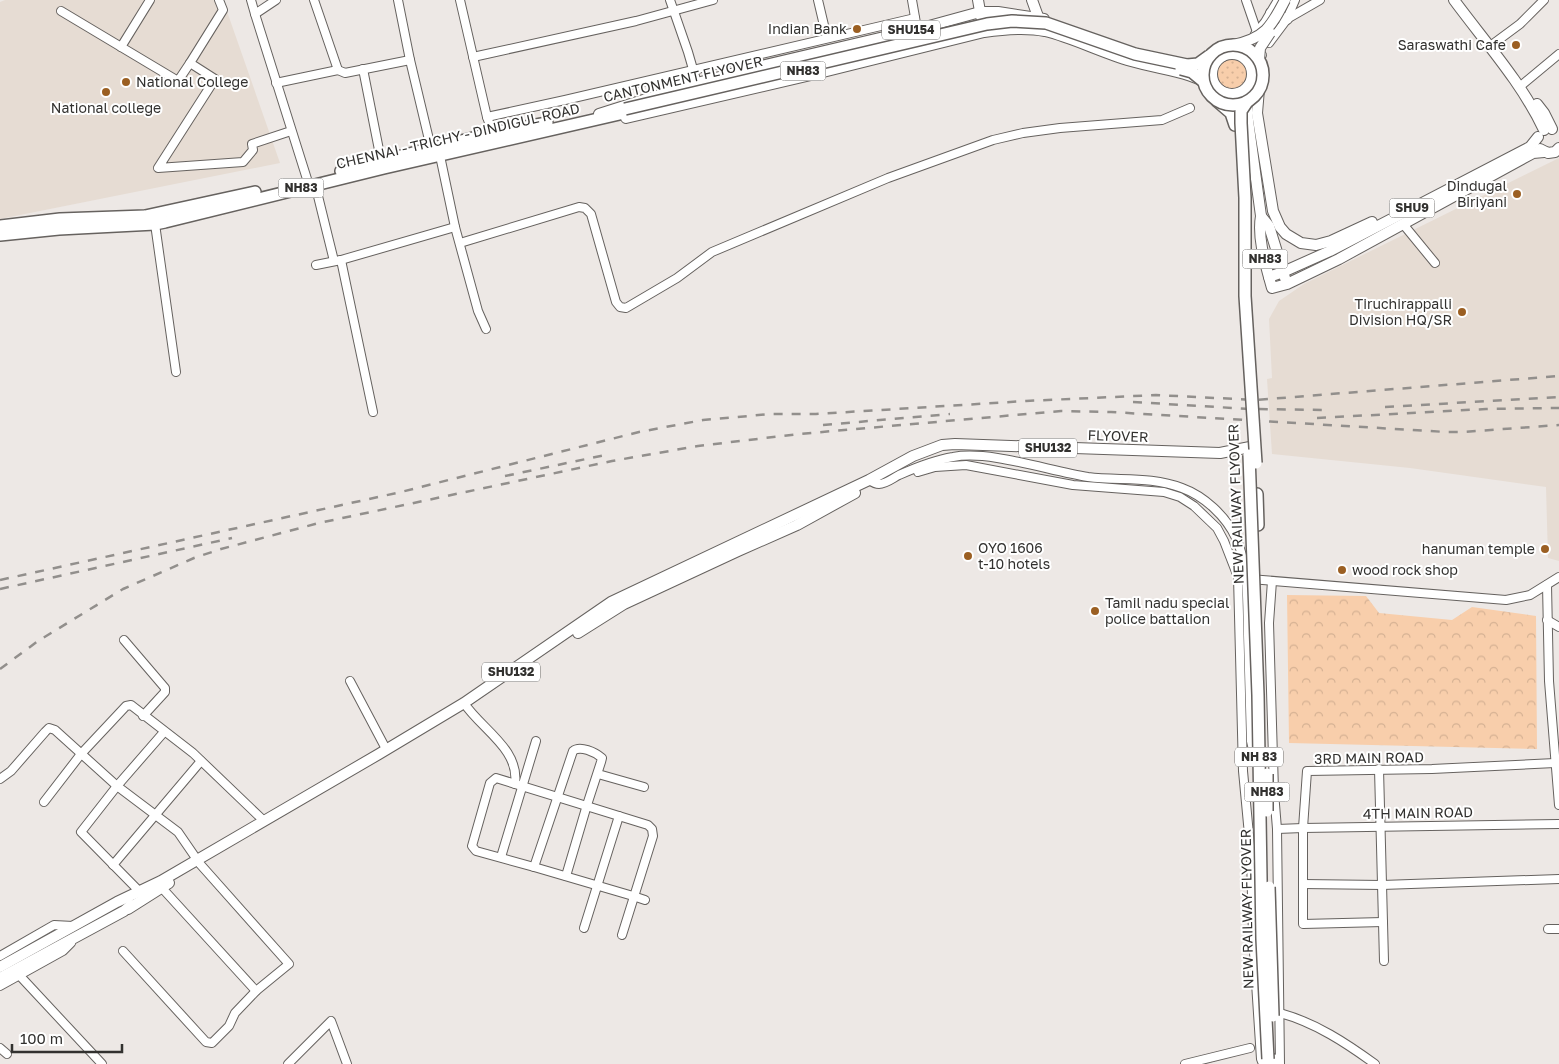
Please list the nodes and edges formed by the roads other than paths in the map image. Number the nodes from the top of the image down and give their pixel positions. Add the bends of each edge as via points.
1 (150, 0) edge
2 (219, 0) edge
3 (251, 0) edge
4 (276, 0) edge
5 (314, 0) edge
6 (398, 0) edge
7 (460, 0) edge
8 (670, 0) edge
9 (713, 0) edge
10 (818, 0) edge
11 (912, 0) edge
12 (978, 0) edge
13 (1032, 0) edge
14 (1246, 0) edge
15 (1278, 0) edge
16 (1285, 0) edge
17 (1290, 0) edge
18 (1295, 0) edge
19 (1320, 0) edge
20 (1454, 0) edge
21 (1461, 0) edge
22 (1544, 0) edge
23 (674, 10) junction
24 (61, 11) dead end
25 (980, 12) junction
26 (1271, 13) junction
27 (255, 14) junction
28 (915, 18) junction
29 (1039, 18) junction
30 (1286, 18) junction
31 (918, 29) junction
32 (1043, 31) junction
33 (981, 32) junction
34 (1257, 32) junction
35 (827, 38) junction
36 (1493, 44) junction
37 (121, 47) junction
38 (1229, 52) junction
39 (1559, 54) edge
40 (1209, 56) junction
41 (473, 57) junction
42 (410, 60) junction
43 (1258, 60) junction
44 (190, 63) junction
45 (363, 69) junction
46 (338, 70) junction
47 (693, 70) junction
48 (1203, 81) junction
49 (1254, 81) junction
50 (276, 83) junction
51 (697, 83) junction
52 (1523, 84) junction
53 (1221, 95) junction
54 (1247, 102) junction
55 (1190, 108) dead end
56 (626, 111) junction
57 (599, 116) junction
58 (487, 117) junction
59 (1248, 120) junction
60 (291, 131) junction
61 (1551, 132) edge
62 (494, 138) junction
63 (1559, 148) edge
64 (436, 150) junction
65 (1544, 152) junction
66 (381, 160) junction
67 (311, 182) junction
68 (243, 198) junction
69 (1261, 216) junction
70 (1393, 218) junction
71 (102, 222) junction
72 (155, 224) junction
73 (1403, 224) junction
74 (0, 226) edge
75 (456, 227) junction
76 (0, 235) edge
77 (460, 243) junction
78 (338, 260) junction
79 (1435, 263) dead end
80 (316, 265) dead end
81 (1283, 272) junction
82 (1269, 277) junction
83 (1286, 284) junction
84 (486, 329) dead end
85 (176, 372) dead end
86 (373, 412) dead end
87 (1252, 450) junction
88 (884, 477) junction
89 (1238, 577) junction
90 (1559, 577) edge
91 (1247, 579) junction
92 (1272, 581) junction
93 (1547, 585) junction
94 (1547, 620) junction
95 (1559, 627) edge
96 (124, 640) dead end
97 (350, 681) dead end
98 (465, 705) junction
99 (143, 716) junction
100 (164, 732) junction
101 (536, 741) dead end
102 (386, 749) junction
103 (81, 754) junction
104 (201, 761) junction
105 (1557, 766) edge
106 (1379, 770) junction
107 (1243, 771) junction
108 (598, 774) junction
109 (0, 778) edge
110 (515, 784) junction
111 (117, 786) junction
112 (523, 786) junction
113 (644, 787) dead end
114 (1274, 794) junction
115 (558, 796) junction
116 (44, 802) dead end
117 (587, 805) junction
118 (1559, 805) edge
119 (155, 814) junction
120 (619, 816) junction
121 (264, 821) junction
122 (1559, 824) edge
123 (1380, 826) junction
124 (1302, 828) junction
125 (1277, 829) junction
126 (501, 857) junction
127 (198, 862) junction
128 (113, 865) junction
129 (534, 866) junction
130 (566, 876) junction
131 (1559, 879) edge
132 (1303, 884) junction
133 (597, 885) junction
134 (1382, 885) junction
135 (162, 888) junction
136 (140, 892) junction
137 (633, 896) junction
138 (645, 900) dead end
139 (127, 904) junction
140 (1383, 922) junction
141 (73, 926) junction
142 (584, 928) dead end
143 (1548, 929) dead end
144 (1559, 929) edge
145 (622, 934) dead end
146 (75, 937) junction
147 (60, 940) junction
148 (123, 950) dead end
149 (0, 956) edge
150 (1384, 961) dead end
151 (0, 967) edge
152 (20, 976) junction
153 (0, 978) edge
154 (0, 986) edge
155 (256, 991) junction
156 (1280, 1013) junction
157 (0, 1048) edge
158 (1250, 1048) dead end
159 (7, 1054) dead end
160 (1272, 1062) edge
161 (98, 1063) edge
162 (288, 1064) edge
163 (347, 1064) edge
164 (1185, 1064) edge
165 (1376, 1064) edge

1 - 37 street
2 - 44 street via 223,10
3 - 27 street
4 - 27 street
5 - 46 street
6 - 42 street
7 - 41 street
8 - 23 street
9 - 23 street
10 - 35 street
11 - 28 street
12 - 25 main road
13 - 29 main road
14 - 34 street
15 - 26 street
16 - 38 main road, bridge via 1261,35
17 - 43 main road, bridge via 1263,42
18 - 30 street
19 - 30 street
20 - 61 main road
21 - 36 main road
22 - 36 street
23 - 41 street
23 - 47 street
24 - 37 street
25 - 29 main road, SHU154
25 - 31 main road, SHU154
25 - 33 main road
26 - 30 main road
26 - 34 street
27 - 50 street
28 - 31 street
28 - 35 street
29 - 32 main road
29 - 38 main road, SHU154 via 1077,28 1129,49 1202,64
30 - 49 street via 1265,48
31 - 51 main road, SHU154
32 - 33 main road, NH83
32 - 53 main road, NH83 via 1131,61 1189,74 1206,81
33 - 48 highway, CANTONMENT FLYOVER, bridge via 1016,25 1051,29 1134,58 1188,70
33 - 56 highway, CANTONMENT FLYOVER / NH83, bridge
33 - 57 main road, NH83 via 646,114 616,119
34 - 38 street
35 - 47 street
36 - 52 main road
37 - 44 street via 178,81
38 - 40 highway, CANTONMENT FLYOVER, bridge via 1224,46
38 - 43 highway, bridge via 1243,47
38 - 49 main road via 1247,61
38 - 53 main road via 1218,60 1212,72
39 - 52 street
40 - 48 highway, bridge via 1204,64
40 - 56 highway, CANTONMENT FLYOVER / NH83, bridge via 1198,64 1187,66 1119,49 1058,26 1012,20
41 - 58 street
42 - 45 street
42 - 64 street
43 - 49 highway, bridge via 1262,74
44 - 60 street via 215,79 158,168 243,162 253,150 252,144
45 - 46 street via 345,73
45 - 66 street
46 - 50 street
47 - 51 street
47 - 58 street
48 - 53 highway, NEW RAILWAY FLYOVER, bridge via 1206,89
49 - 53 main road via 1239,93
49 - 54 highway, bridge via 1254,96
49 - 59 main road via 1246,106
49 - 70 main road via 1273,211 1286,234 1301,243 1323,244 1380,218
50 - 60 street
51 - 57 main road, SHU154
52 - 61 main road via 1544,113
53 - 54 highway, bridge via 1232,105
53 - 59 main road via 1241,105
53 - 87 highway, NEW RAILWAY FLYOVER via 1235,125 1240,303
54 - 87 highway, NEW RAILWAY FLYOVER, bridge via 1241,123
55 - 77 street via 1162,120 1023,133 888,178 712,252 677,278 626,308 616,302 591,214 585,208 578,207
56 - 57 highway, CANTONMENT FLYOVER
57 - 62 highway, CHENNAI - TRICHY - DINDIGUL ROAD / NH83
58 - 62 street
59 - 69 main road
60 - 67 street
61 - 65 main road via 1538,144
61 - 70 main road, SHU9 via 1530,147
62 - 64 highway, CHENNAI - TRICHY - DINDIGUL ROAD / NH83
63 - 65 main road, SHU9 via 1552,153
64 - 66 highway, CHENNAI - TRICHY - DINDIGUL ROAD / NH83
64 - 67 highway, CHENNAI - TRICHY - DINDIGUL ROAD / NH83
64 - 75 street
65 - 73 main road, SHU9 via 1533,153
66 - 67 highway, CHENNAI - TRICHY - DINDIGUL ROAD / NH83
67 - 68 highway, CHENNAI - TRICHY - DINDIGUL ROAD / NH83
67 - 78 street
68 - 71 highway, CHENNAI - TRICHY - DINDIGUL ROAD / NH83
68 - 72 highway, CHENNAI - TRICHY - DINDIGUL ROAD / NH83
69 - 81 main road via 1269,226
69 - 82 main road, NH83 via 1259,225
70 - 81 main road, SHU9
71 - 72 highway, CHENNAI - TRICHY - DINDIGUL ROAD / NH83
71 - 74 highway, CHENNAI - TRICHY - DINDIGUL ROAD / NH83 via 32,222
71 - 76 highway, CHENNAI - TRICHY - DINDIGUL ROAD / NH83
72 - 85 street
73 - 79 street
73 - 83 main road, SHU9
75 - 77 street
75 - 78 street
77 - 84 street
78 - 80 street
78 - 86 street
81 - 82 main road
81 - 83 main road
82 - 83 main road, NH83 via 1272,288
87 - 88 main road, FLYOVER via 1221,458 1162,458 956,449 929,454
87 - 160 highway, NEW RAILWAY FLYOVER / NH83, bridge via 1257,494
87 - 160 highway, NEW RAILWAY FLYOVER / NH 83, bridge via 1262,939
88 - 89 street via 892,483 935,467 966,465 1073,485 1164,492 1194,506 1217,528
88 - 91 street via 954,456 968,456 1090,477 1166,483 1201,498 1230,526 1237,539
88 - 98 main road, FLYOVER / SHU132 via 611,602
89 - 91 street
89 - 107 street
90 - 93 street
91 - 92 street
91 - 114 street via 1251,741 1254,760
92 - 93 street via 1506,600 1530,595
92 - 114 street via 1269,623
93 - 94 street
94 - 95 street
94 - 105 street
96 - 99 street via 166,688
97 - 102 street
98 - 102 main road, SHU132
98 - 110 street via 509,756 516,774
98 - 127 main road via 338,785
99 - 100 street
99 - 103 street via 128,705
100 - 104 street
100 - 111 street
101 - 112 street
102 - 121 main road, SHU132
103 - 109 street via 49,728 11,771
103 - 111 street
103 - 116 street
104 - 119 street
104 - 121 street
105 - 106 street, 3RD MAIN ROAD
105 - 118 street
106 - 123 street
106 - 124 street, 3RD MAIN ROAD via 1307,771
107 - 114 street via 1247,779 1271,796
107 - 160 street via 1251,856 1261,1059
108 - 113 street
108 - 115 street via 602,758 576,748
108 - 117 street
110 - 112 street
110 - 126 street via 496,778 490,783 472,846 476,852
111 - 119 street
111 - 128 street via 81,832
112 - 115 street
112 - 126 street
114 - 125 street
115 - 117 street
115 - 129 street
117 - 120 street
117 - 130 street
119 - 127 street via 178,832
119 - 128 street
120 - 133 street
120 - 137 street via 652,829 653,836
121 - 127 main road, SHU132
122 - 123 street, 4TH MAIN ROAD
123 - 124 street, 4TH MAIN ROAD
123 - 134 street
124 - 125 street, 4TH MAIN ROAD
124 - 132 street, 3RD MAIN ROAD
125 - 156 street
126 - 129 street
127 - 135 main road
127 - 136 main road, SHU132
127 - 155 street via 289,964
128 - 136 street
129 - 130 street
130 - 133 street
131 - 134 street
132 - 134 street
132 - 140 street, 3RD MAIN ROAD via 1303,924
133 - 137 street
133 - 142 street
134 - 140 street
135 - 139 main road
135 - 155 street
136 - 139 main road, SHU132
137 - 138 street
137 - 145 street
139 - 141 main road, SHU132
139 - 146 main road, SHU132
140 - 150 street
141 - 147 main road, SHU132
141 - 149 street via 54,925
143 - 144 street
146 - 147 main road, SHU132
146 - 152 street via 63,951
147 - 151 main road, SHU132
147 - 153 main road, SHU132
148 - 155 street via 206,1042 212,1043 218,1038
152 - 154 street
152 - 161 street
156 - 160 street
156 - 165 street via 1316,1026
157 - 159 street
158 - 164 street
162 - 163 street via 331,1021

